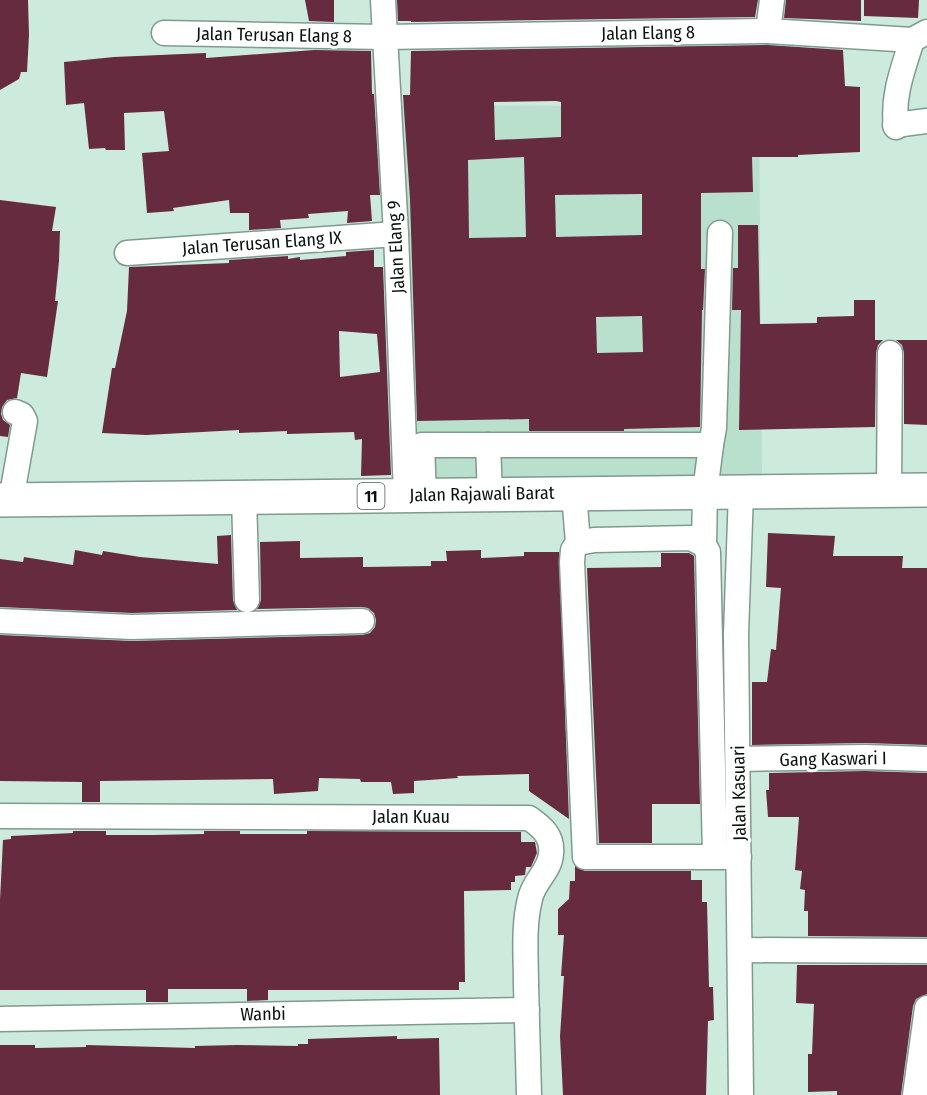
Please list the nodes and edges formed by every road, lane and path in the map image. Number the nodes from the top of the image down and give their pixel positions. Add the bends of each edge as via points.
1 (383, 0) edge
2 (772, 0) edge
3 (768, 31) junction
4 (164, 33) dead end
5 (920, 36) edge
6 (385, 37) junction
7 (927, 121) edge
8 (720, 233) dead end
9 (396, 234) junction
10 (127, 253) dead end
11 (890, 353) dead end
12 (15, 412) dead end
13 (488, 445) junction
14 (711, 445) junction
15 (889, 490) junction
16 (927, 490) edge
17 (705, 492) junction
18 (741, 492) junction
19 (490, 494) junction
20 (574, 494) junction
21 (415, 495) junction
22 (244, 497) junction
23 (6, 500) edge
24 (578, 543) junction
25 (704, 545) junction
26 (247, 600) dead end
27 (0, 621) edge
28 (362, 621) dead end
29 (738, 759) junction
30 (927, 759) edge
31 (0, 816) edge
32 (714, 856) junction
33 (740, 857) junction
34 (740, 950) junction
35 (927, 951) edge
36 (927, 1008) edge
37 (527, 1010) junction
38 (0, 1019) edge
39 (529, 1095) edge
40 (741, 1095) edge
41 (915, 1095) edge

1 - 6 street, Jalan Elang 9
2 - 3 street
3 - 5 street, Jalan Elang 8
3 - 6 street, Jalan Elang 8
4 - 6 street, Jalan Terusan Elang 8
5 - 7 street via 897,90 896,126
6 - 9 street, Jalan Elang 9
8 - 14 street
9 - 10 street, Jalan Terusan Elang IX
9 - 21 street, Jalan Elang 9
11 - 15 street
12 - 23 street via 25,421
13 - 14 street
13 - 19 street
13 - 21 street via 422,445
14 - 17 street
15 - 16 highway, Jalan Rajawali Barat / 11
15 - 18 highway, Jalan Rajawali Barat / 11
17 - 18 highway, Jalan Rajawali Barat / 11
17 - 20 highway, Jalan Rajawali Barat / 11
17 - 25 street
18 - 29 street, Jalan Kasuari via 736,634
19 - 20 highway, Jalan Rajawali Barat / 11
19 - 21 highway, Jalan Rajawali Barat / 11
20 - 24 street
21 - 22 highway, Jalan Rajawali Barat / 11
22 - 23 highway, Jalan Rajawali Barat / 11
22 - 26 street
24 - 25 street via 691,538
24 - 32 street via 572,562 585,857
25 - 32 street via 709,561
27 - 28 street via 132,627
29 - 30 street, Gang Kaswari I
29 - 33 street, Jalan Kasuari
31 - 37 street, Jalan Kuau via 529,818 545,830 552,856 530,899 525,945
32 - 33 street
33 - 34 street, Jalan Kasuari
34 - 35 street
34 - 40 street, Jalan Kasuari
36 - 41 street
37 - 38 street, Wanbi
37 - 39 street, Jalan Kuau

